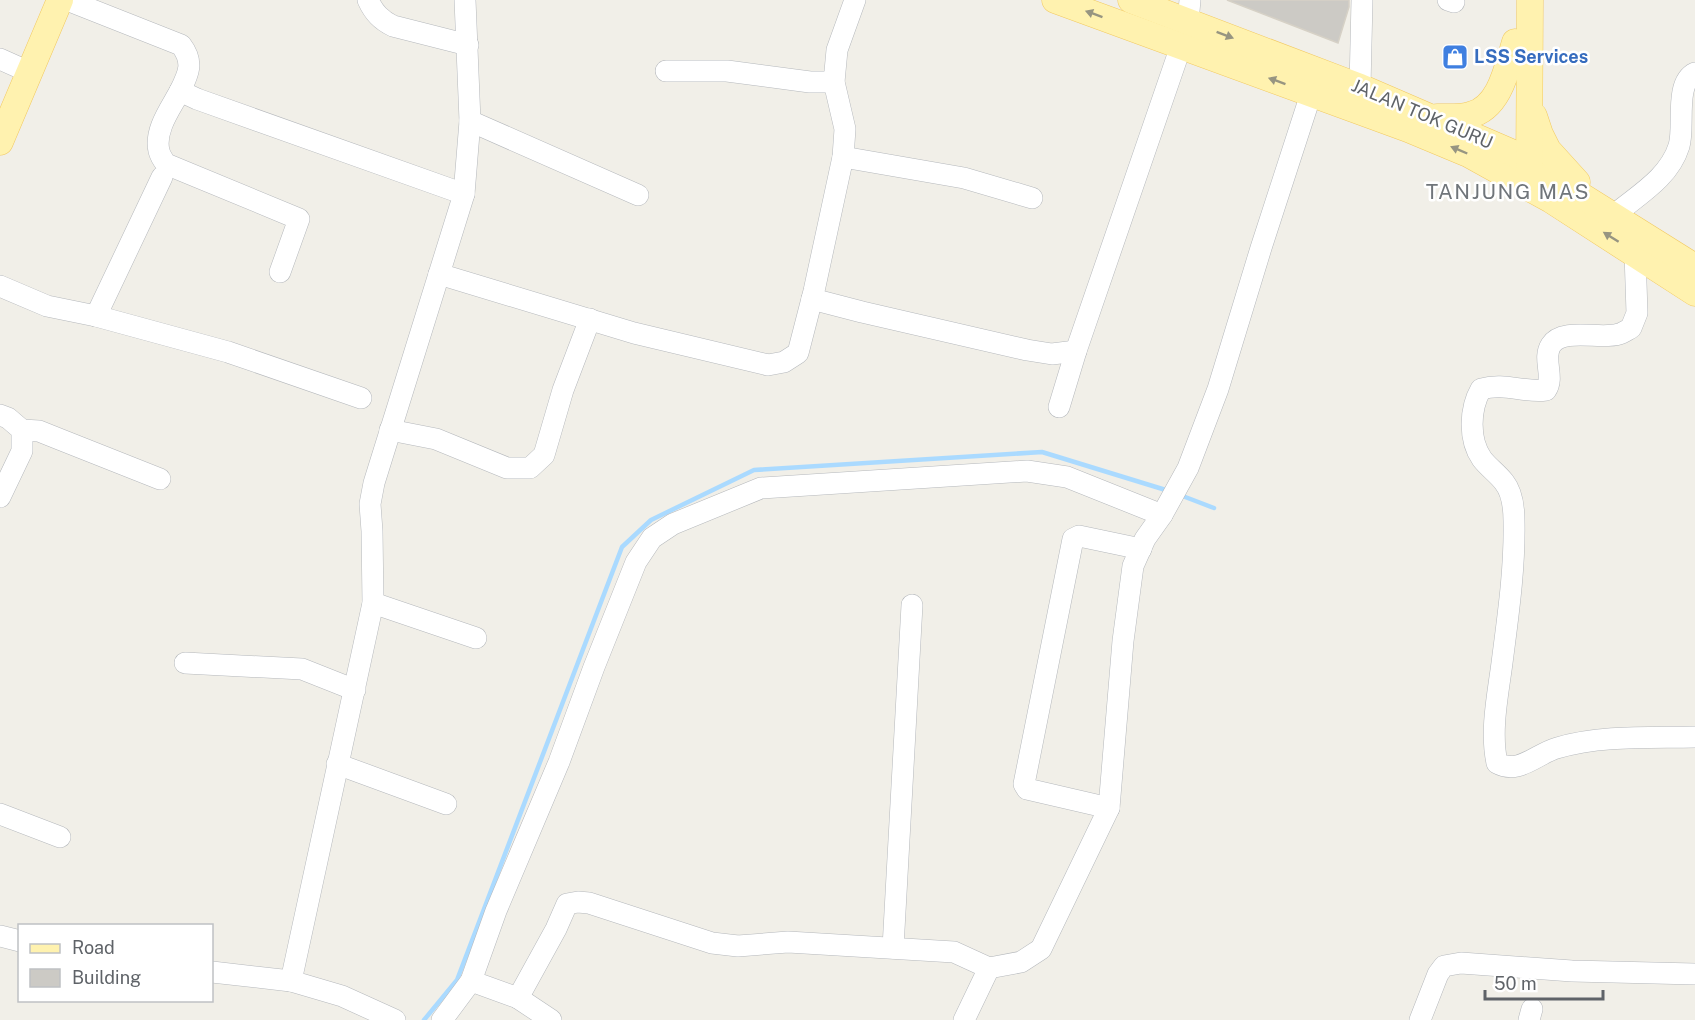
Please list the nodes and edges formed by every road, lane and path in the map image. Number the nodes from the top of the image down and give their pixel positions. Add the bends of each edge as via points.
1 (60, 0) edge
2 (67, 0) edge
3 (368, 0) edge
4 (465, 0) edge
5 (855, 0) edge
6 (1055, 0) edge
7 (1131, 0) edge
8 (1362, 0) edge
9 (1515, 0) edge
10 (1530, 0) edge
11 (1178, 9) edge
12 (1515, 42) junction
13 (468, 45) junction
14 (1181, 46) junction
15 (0, 59) edge
16 (666, 70) dead end
17 (29, 72) junction
18 (1695, 73) edge
19 (834, 82) junction
20 (1360, 87) junction
21 (180, 91) junction
22 (1311, 93) junction
23 (1530, 95) junction
24 (1431, 117) junction
25 (470, 121) junction
26 (0, 142) edge
27 (843, 157) junction
28 (1520, 170) junction
29 (162, 177) dead end
30 (464, 194) junction
31 (638, 195) dead end
32 (1582, 195) junction
33 (1032, 198) dead end
34 (1614, 215) junction
35 (1635, 253) junction
36 (1695, 267) edge
37 (280, 272) dead end
38 (439, 274) junction
39 (0, 286) edge
40 (1695, 293) edge
41 (812, 299) junction
42 (96, 316) junction
43 (590, 319) junction
44 (1076, 351) junction
45 (362, 398) dead end
46 (1059, 407) dead end
47 (0, 415) edge
48 (22, 430) junction
49 (390, 430) junction
50 (160, 479) dead end
51 (0, 497) edge
52 (1164, 512) junction
53 (1141, 549) junction
54 (373, 603) junction
55 (912, 605) dead end
56 (476, 638) dead end
57 (185, 663) dead end
58 (354, 690) junction
59 (1695, 737) edge
60 (337, 764) junction
61 (446, 804) dead end
62 (1109, 808) junction
63 (0, 814) edge
64 (60, 837) dead end
65 (0, 936) edge
66 (18, 940) edge
67 (893, 948) junction
68 (989, 968) junction
69 (213, 972) edge
70 (1695, 974) edge
71 (291, 981) junction
72 (471, 981) junction
73 (518, 998) junction
74 (395, 1020) edge
75 (442, 1020) edge
76 (551, 1020) edge
77 (964, 1020) edge
78 (1420, 1020) edge

1 - 17 main road
2 - 21 street via 181,45 190,67
3 - 13 street via 382,20 393,26
4 - 13 street
5 - 19 street via 837,50
14 -> 6 main road, JALAN TOK GURU
7 - 11 main road, JALAN TOK GURU
8 - 20 street
9 - 12 main road
10 - 23 main road
11 -> 20 main road, JALAN TOK GURU
12 - 24 main road via 1501,83 1484,109 1471,115
12 - 28 main road
13 - 25 street
22 -> 14 main road, JALAN TOK GURU
14 - 44 street
15 - 17 street
16 - 19 street via 728,71
17 - 26 main road
18 - 34 street via 1683,89 1681,139 1670,165 1659,180
19 - 27 street via 845,129
20 - 24 main road, JALAN TOK GURU
21 - 30 street
21 - 37 street via 164,120 159,152 166,164 299,219
28 -> 22 main road, JALAN TOK GURU
22 - 52 street via 1218,389 1188,468
23 - 28 main road
23 - 32 main road via 1548,150 1579,183
24 - 28 main road, JALAN TOK GURU
25 - 30 street
25 - 31 street
27 - 33 street via 964,178
27 - 41 street
28 - 32 main road, JALAN TOK GURU
35 -> 28 main road, JALAN TOK GURU
29 - 42 street
30 - 38 street
32 - 34 main road, JALAN TOK GURU
34 - 36 main road, JALAN TOK GURU
35 - 40 main road, JALAN TOK GURU
35 - 59 street via 1637,313 1631,328 1618,335 1563,336 1552,344 1548,354 1550,384 1546,390 1494,385 1481,389 1475,400 1474,443 1482,459 1505,483 1514,521 1510,602 1494,749 1497,763 1507,768 1556,748 1608,739
38 - 43 street
38 - 49 street
39 - 42 street via 47,306
41 - 43 street via 798,353 784,362 768,364
41 - 44 street via 1027,350 1052,354
42 - 45 street via 228,352
43 - 49 street via 544,455 530,468 507,468 436,439
44 - 46 street
47 - 48 street
48 - 50 street via 39,431
48 - 51 street via 22,451
49 - 54 street via 370,504
52 - 53 street
52 - 72 street via 1066,477 1027,471 761,488 652,538 636,562
53 - 62 street via 1133,566 1127,607
53 - 62 street via 1079,536 1073,539 1024,784 1027,789
54 - 56 street
54 - 58 street
55 - 67 street
57 - 58 street via 302,669
58 - 60 street
60 - 61 street
60 - 71 street
62 - 68 street via 1041,950 1021,962
63 - 64 street
65 - 66 street
67 - 68 street via 954,952
67 - 73 street via 788,942 738,946 712,943 578,902 567,904
68 - 77 street
69 - 71 street
70 - 78 street via 1461,963 1444,966 1438,974
71 - 74 street via 342,996
72 - 73 street
72 - 75 street
73 - 76 street

